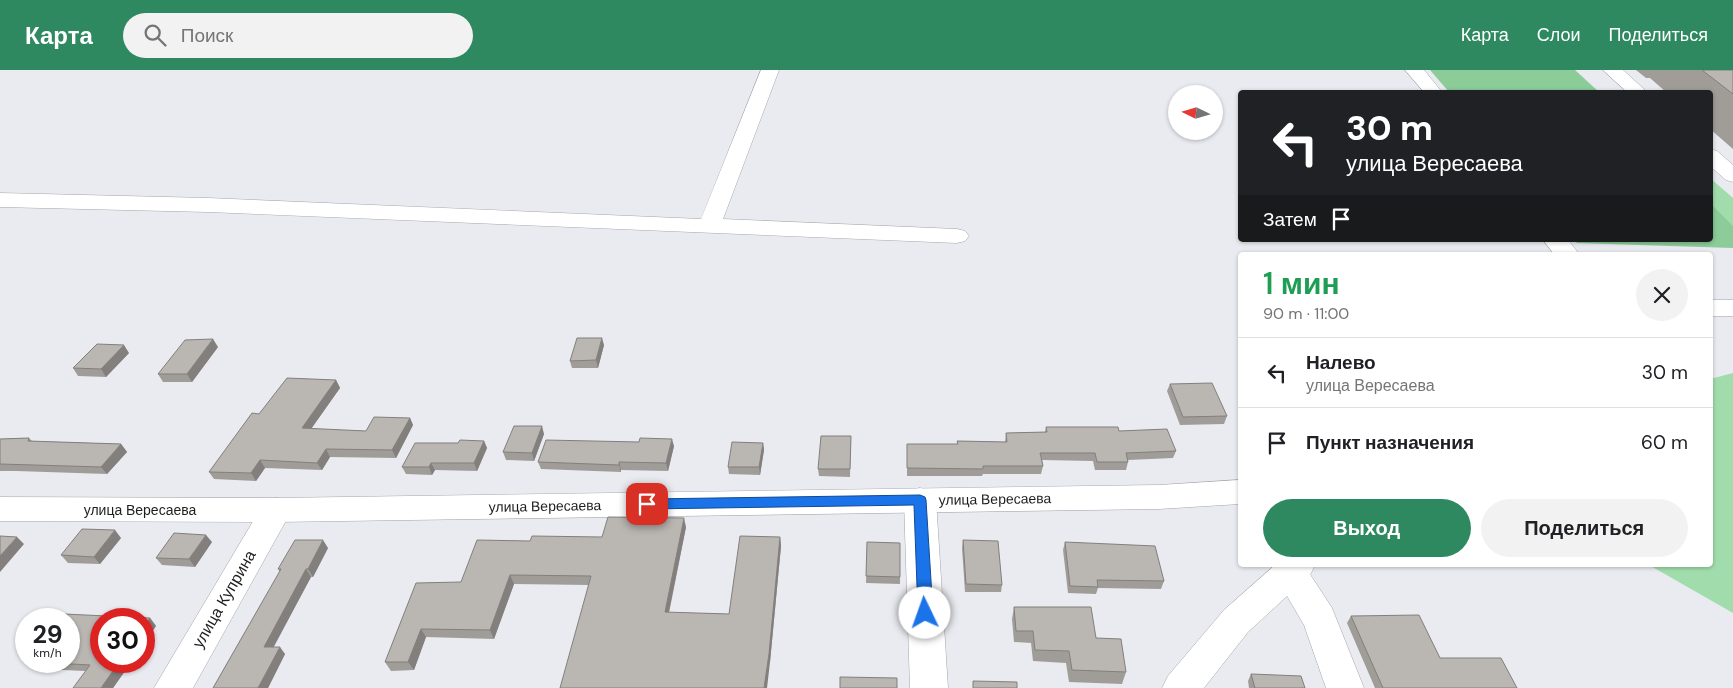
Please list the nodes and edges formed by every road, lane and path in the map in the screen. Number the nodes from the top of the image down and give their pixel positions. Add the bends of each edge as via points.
1 (770, 70) edge
2 (1414, 70) edge
3 (1431, 90) edge
4 (1713, 158) edge
5 (1733, 176) edge
6 (0, 200) edge
7 (709, 226) junction
8 (957, 236) dead end
9 (1557, 242) edge
10 (1565, 252) edge
11 (1713, 308) edge
12 (1733, 308) edge
13 (1235, 499) edge
14 (920, 500) junction
15 (0, 509) edge
16 (276, 510) junction
17 (1291, 567) edge
18 (173, 688) edge
19 (929, 688) edge
20 (1181, 688) edge
21 (1345, 688) edge

1 - 7 main road
2 - 3 main road
4 - 5 main road
6 - 7 main road via 208,205
7 - 8 main road
9 - 10 main road
11 - 12 main road
13 - 14 main road, улица Вересаева
14 - 16 main road, улица Вересаева
14 - 19 main road
15 - 16 main road, улица Вересаева
16 - 18 main road, улица Куприна
17 - 20 main road via 1236,621
17 - 21 main road via 1320,619

